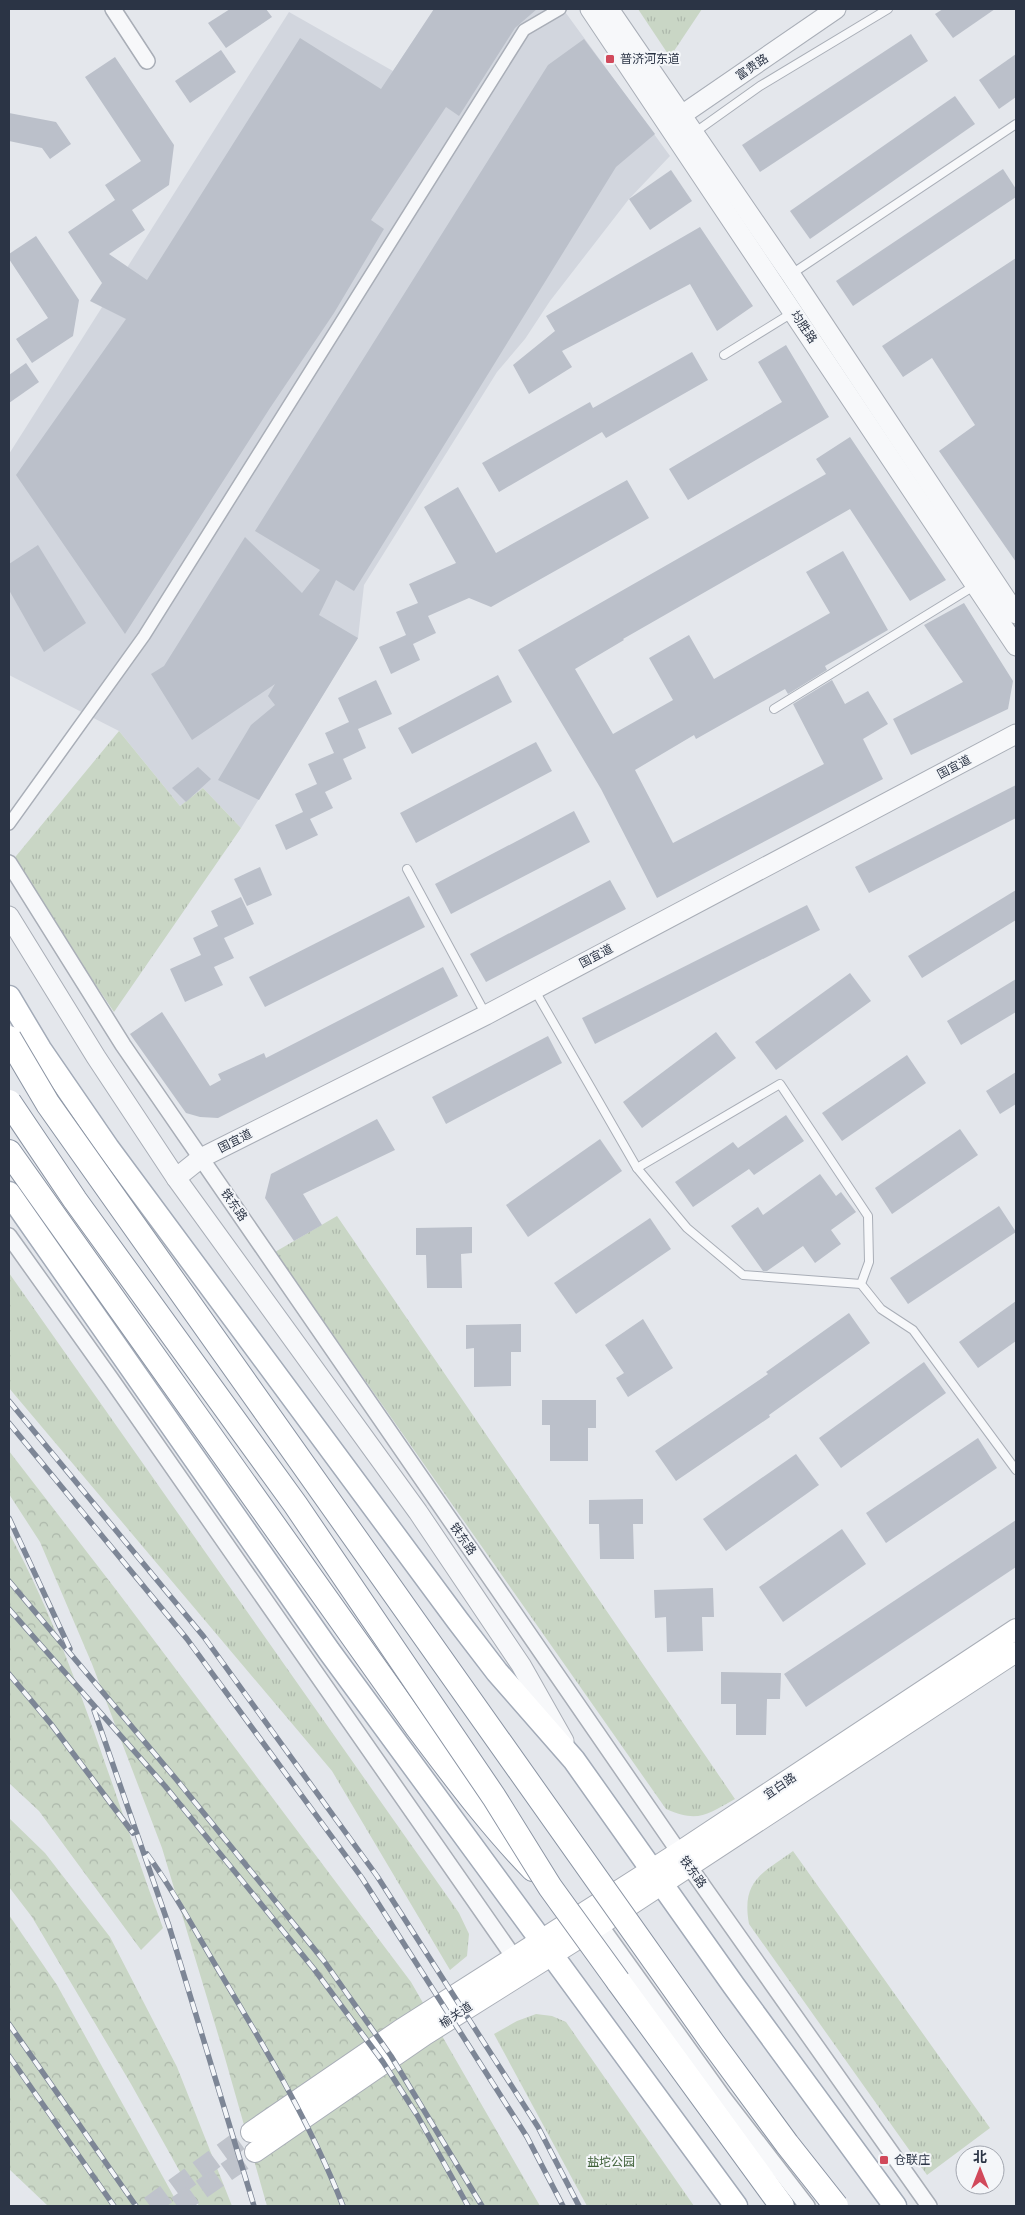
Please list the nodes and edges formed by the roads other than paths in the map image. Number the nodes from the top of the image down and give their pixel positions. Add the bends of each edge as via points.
1 (113, 9) edge
2 (560, 9) edge
3 (590, 9) edge
4 (609, 9) edge
5 (836, 9) edge
6 (888, 9) edge
7 (146, 60) dead end
8 (675, 119) junction
9 (1016, 124) edge
10 (688, 137) junction
11 (783, 279) junction
12 (794, 312) junction
13 (724, 355) dead end
14 (976, 585) junction
15 (1016, 614) edge
16 (1016, 646) edge
17 (774, 709) dead end
18 (1016, 734) edge
19 (9, 824) edge
20 (9, 863) edge
21 (407, 869) dead end
22 (9, 916) edge
23 (534, 989) junction
24 (9, 997) edge
25 (486, 1014) junction
26 (9, 1038) edge
27 (9, 1102) edge
28 (9, 1152) edge
29 (202, 1158) junction
30 (637, 1168) junction
31 (176, 1178) junction
32 (9, 1193) edge
33 (9, 1236) edge
34 (861, 1284) junction
35 (1016, 1470) edge
36 (1016, 1629) edge
37 (1016, 1652) edge
38 (574, 1760) junction
39 (684, 1860) junction
40 (657, 1877) junction
41 (550, 1887) junction
42 (600, 1925) junction
43 (547, 1948) junction
44 (519, 1964) junction
45 (251, 2132) tunnel mouth
46 (255, 2152) tunnel mouth
47 (736, 2206) edge
48 (782, 2206) edge
49 (807, 2206) edge
50 (836, 2206) edge
51 (895, 2206) edge
52 (929, 2206) edge

1 - 7 street
2 - 19 street via 524,30 144,636
3 - 8 street, 均胜路
4 - 8 street, 均胜路
5 - 8 street, 富贵路
6 - 10 lane via 760,86
8 - 10 street, 均胜路
9 - 11 lane
10 - 11 street, 均胜路
11 - 12 street, 均胜路
11 - 15 street, 均胜路
12 - 13 lane
12 - 14 street, 均胜路
14 - 16 street, 均胜路
14 - 17 lane
18 - 23 street, 国宜道
20 - 29 street, 铁东路 via 123,1045
21 - 25 lane
22 - 31 street, 铁东路
23 - 25 street, 国宜道
23 - 30 lane
24 - 38 main road via 40,1049 108,1148 458,1621 508,1686
25 - 29 street, 国宜道
26 - 50 highway, bridge via 48,1104 163,1267 712,2042
27 - 41 highway, bridge via 75,1200 300,1512 494,1797
28 - 41 highway, bridge via 417,1727 473,1803
29 - 31 street, 国宜道
29 - 39 street, 铁东路
30 - 34 lane via 687,1228 743,1275
30 - 34 lane via 780,1084 868,1216 869,1262
31 - 38 street, 铁东路 via 418,1512 526,1672
32 - 43 main road via 329,1651
33 - 44 street
34 - 35 lane via 881,1309 913,1330
36 - 39 main road, 宜白路
37 - 39 main road, 宜白路
38 - 40 main road, 铁东路
39 - 40 main road, 宜白路
39 - 52 street, 铁东路
40 - 42 main road, 榆关道
40 - 43 main road, 宜白路
40 - 51 main road, 铁东路
41 - 48 highway, bridge
42 - 43 main road, 榆关道
42 - 49 street via 723,2097
43 - 44 main road, 榆关道
43 - 47 main road
44 - 45 main road, 榆关道 via 400,2030
44 - 46 main road, 榆关道 via 425,2035

